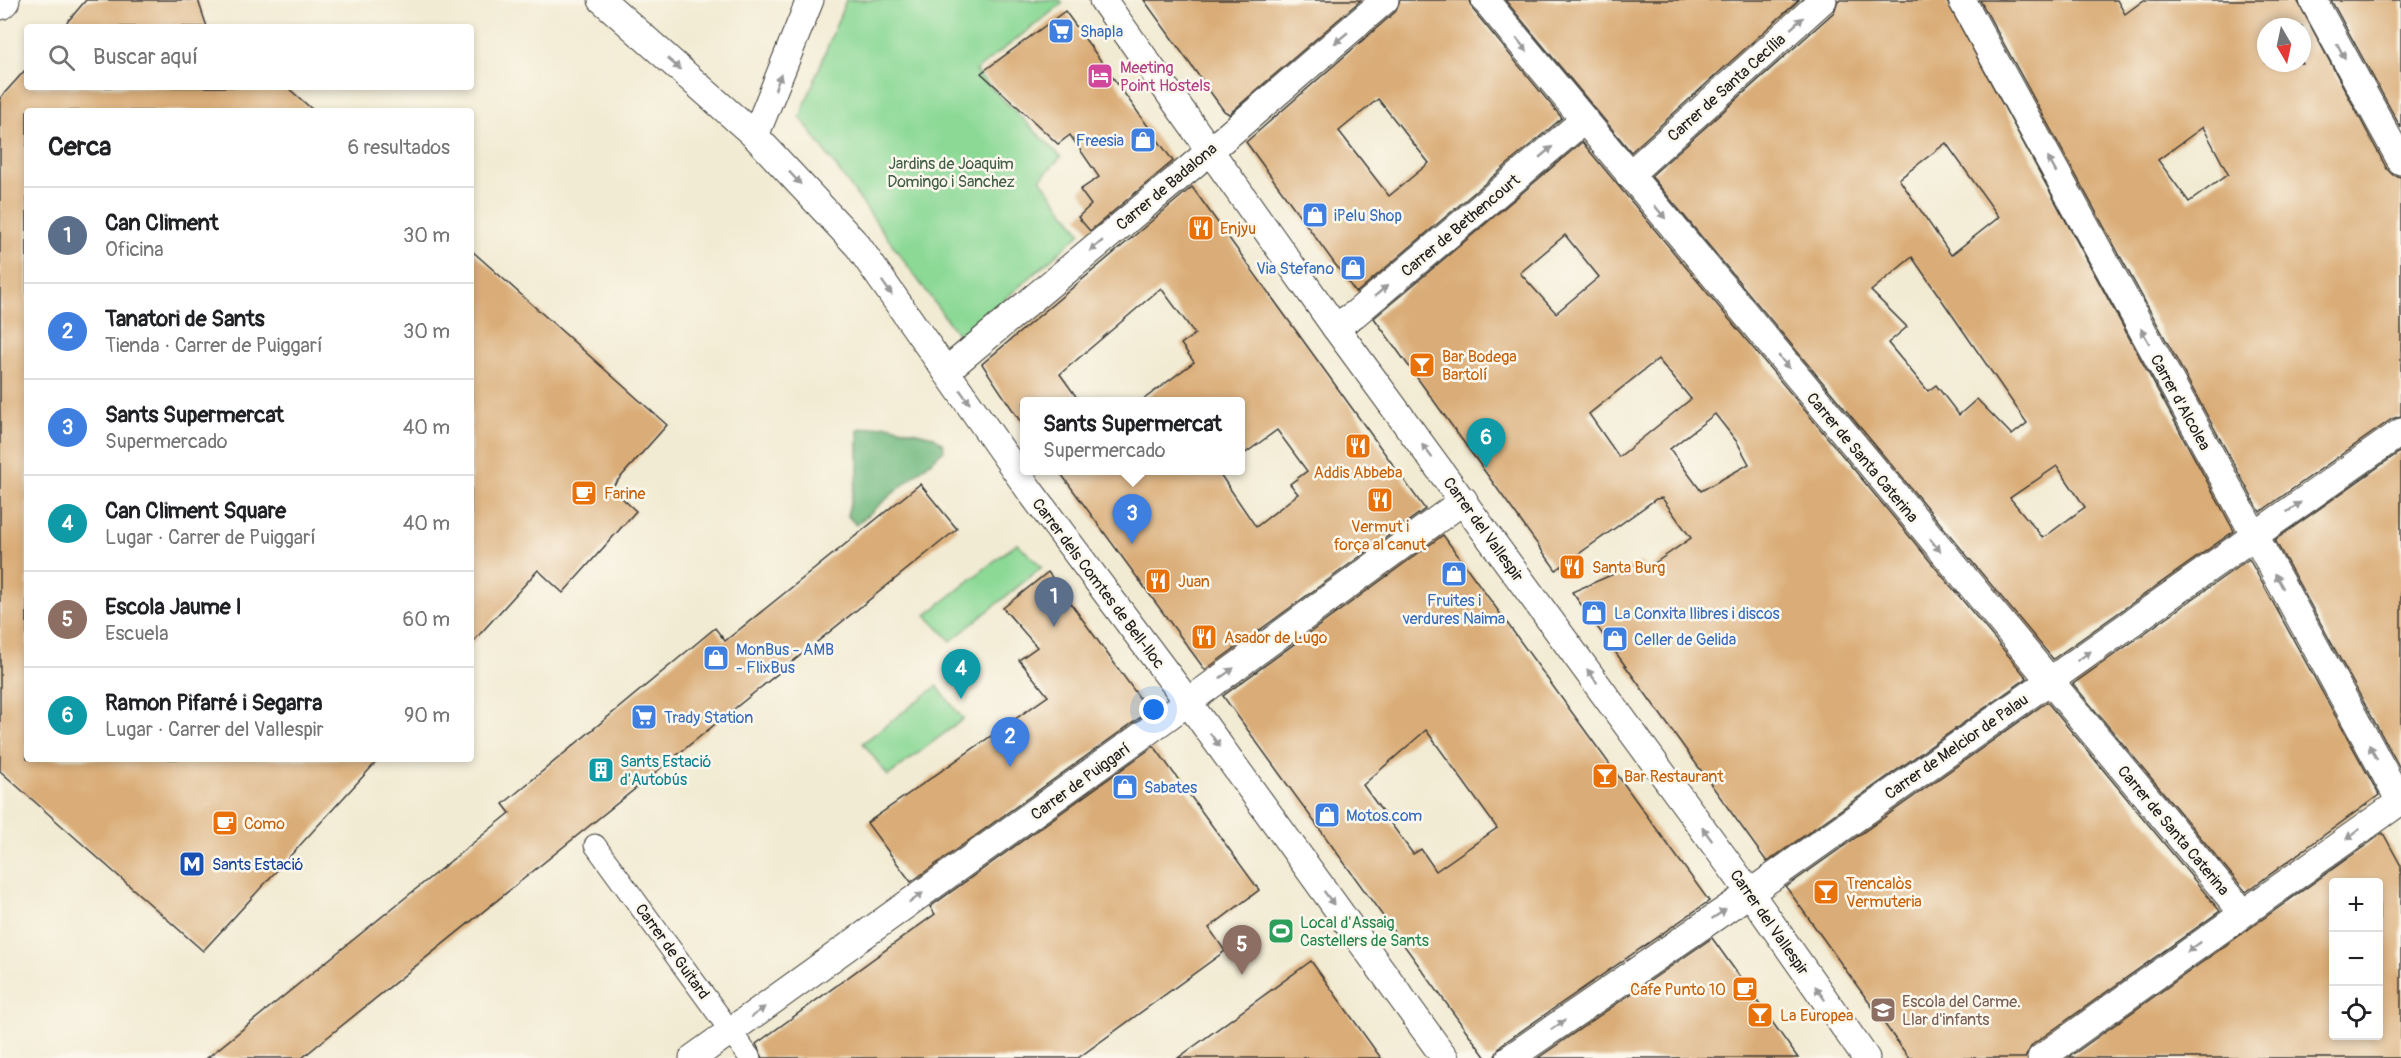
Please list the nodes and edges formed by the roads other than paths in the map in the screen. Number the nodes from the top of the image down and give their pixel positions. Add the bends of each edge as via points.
1 (3, 0) edge
2 (602, 0) edge
3 (810, 0) edge
4 (1103, 0) edge
5 (1385, 0) edge
6 (1485, 0) edge
7 (1823, 0) edge
8 (1962, 0) edge
9 (2313, 0) edge
10 (0, 3) edge
11 (1584, 120) junction
12 (755, 136) junction
13 (1209, 150) junction
14 (2401, 161) edge
15 (1629, 175) junction
16 (1335, 327) junction
17 (946, 371) junction
18 (2401, 432) edge
19 (1464, 501) junction
20 (2254, 536) junction
21 (2048, 681) junction
22 (1188, 702) junction
23 (2401, 802) edge
24 (595, 845) dead end
25 (1750, 893) junction
26 (2242, 912) junction
27 (732, 1031) junction
28 (693, 1058) edge
29 (750, 1058) edge
30 (1444, 1058) edge
31 (1510, 1058) edge
32 (1866, 1058) edge
33 (2041, 1058) edge

1 - 10 street
2 -> 12 street, Carrer dels Comtes de Bell-lloc
12 -> 3 street
4 - 13 street, Carrer del Vallespir
5 -> 13 street, Carrer de Badalona
6 -> 11 street, Carrer de Santa Caterina
15 -> 7 street, Carrer de Santa Cecília
20 -> 8 street, Carrer d'Alcolea
9 -> 14 street
11 - 15 street, Carrer de Santa Caterina
16 -> 11 street, Carrer de Bethencourt
12 -> 17 street, Carrer dels Comtes de Bell-lloc via 858,246
13 - 16 street, Carrer del Vallespir
13 -> 17 street, Carrer de Badalona
15 -> 21 street, Carrer de Santa Caterina
19 -> 16 street, Carrer del Vallespir
17 -> 22 street, Carrer dels Comtes de Bell-lloc via 1030,491
20 -> 18 street, Carrer de Melcior de Palau
22 -> 19 street, Carrer de Puiggarí
25 -> 19 street, Carrer del Vallespir
21 -> 20 street, Carrer de Melcior de Palau
23 -> 20 street, Carrer d'Alcolea
21 - 25 street, Carrer de Melcior de Palau
21 - 26 street, Carrer de Santa Caterina
27 -> 22 street, Carrer de Puiggarí
22 -> 30 street, Carrer dels Comtes de Bell-lloc
23 -> 26 street
24 - 27 street, Carrer de Guitard
31 -> 25 street, Carrer de Melcior de Palau
32 -> 25 street, Carrer del Vallespir
26 -> 33 street
27 - 28 street, Carrer de Puiggarí
27 - 29 street, Carrer de Guitard

